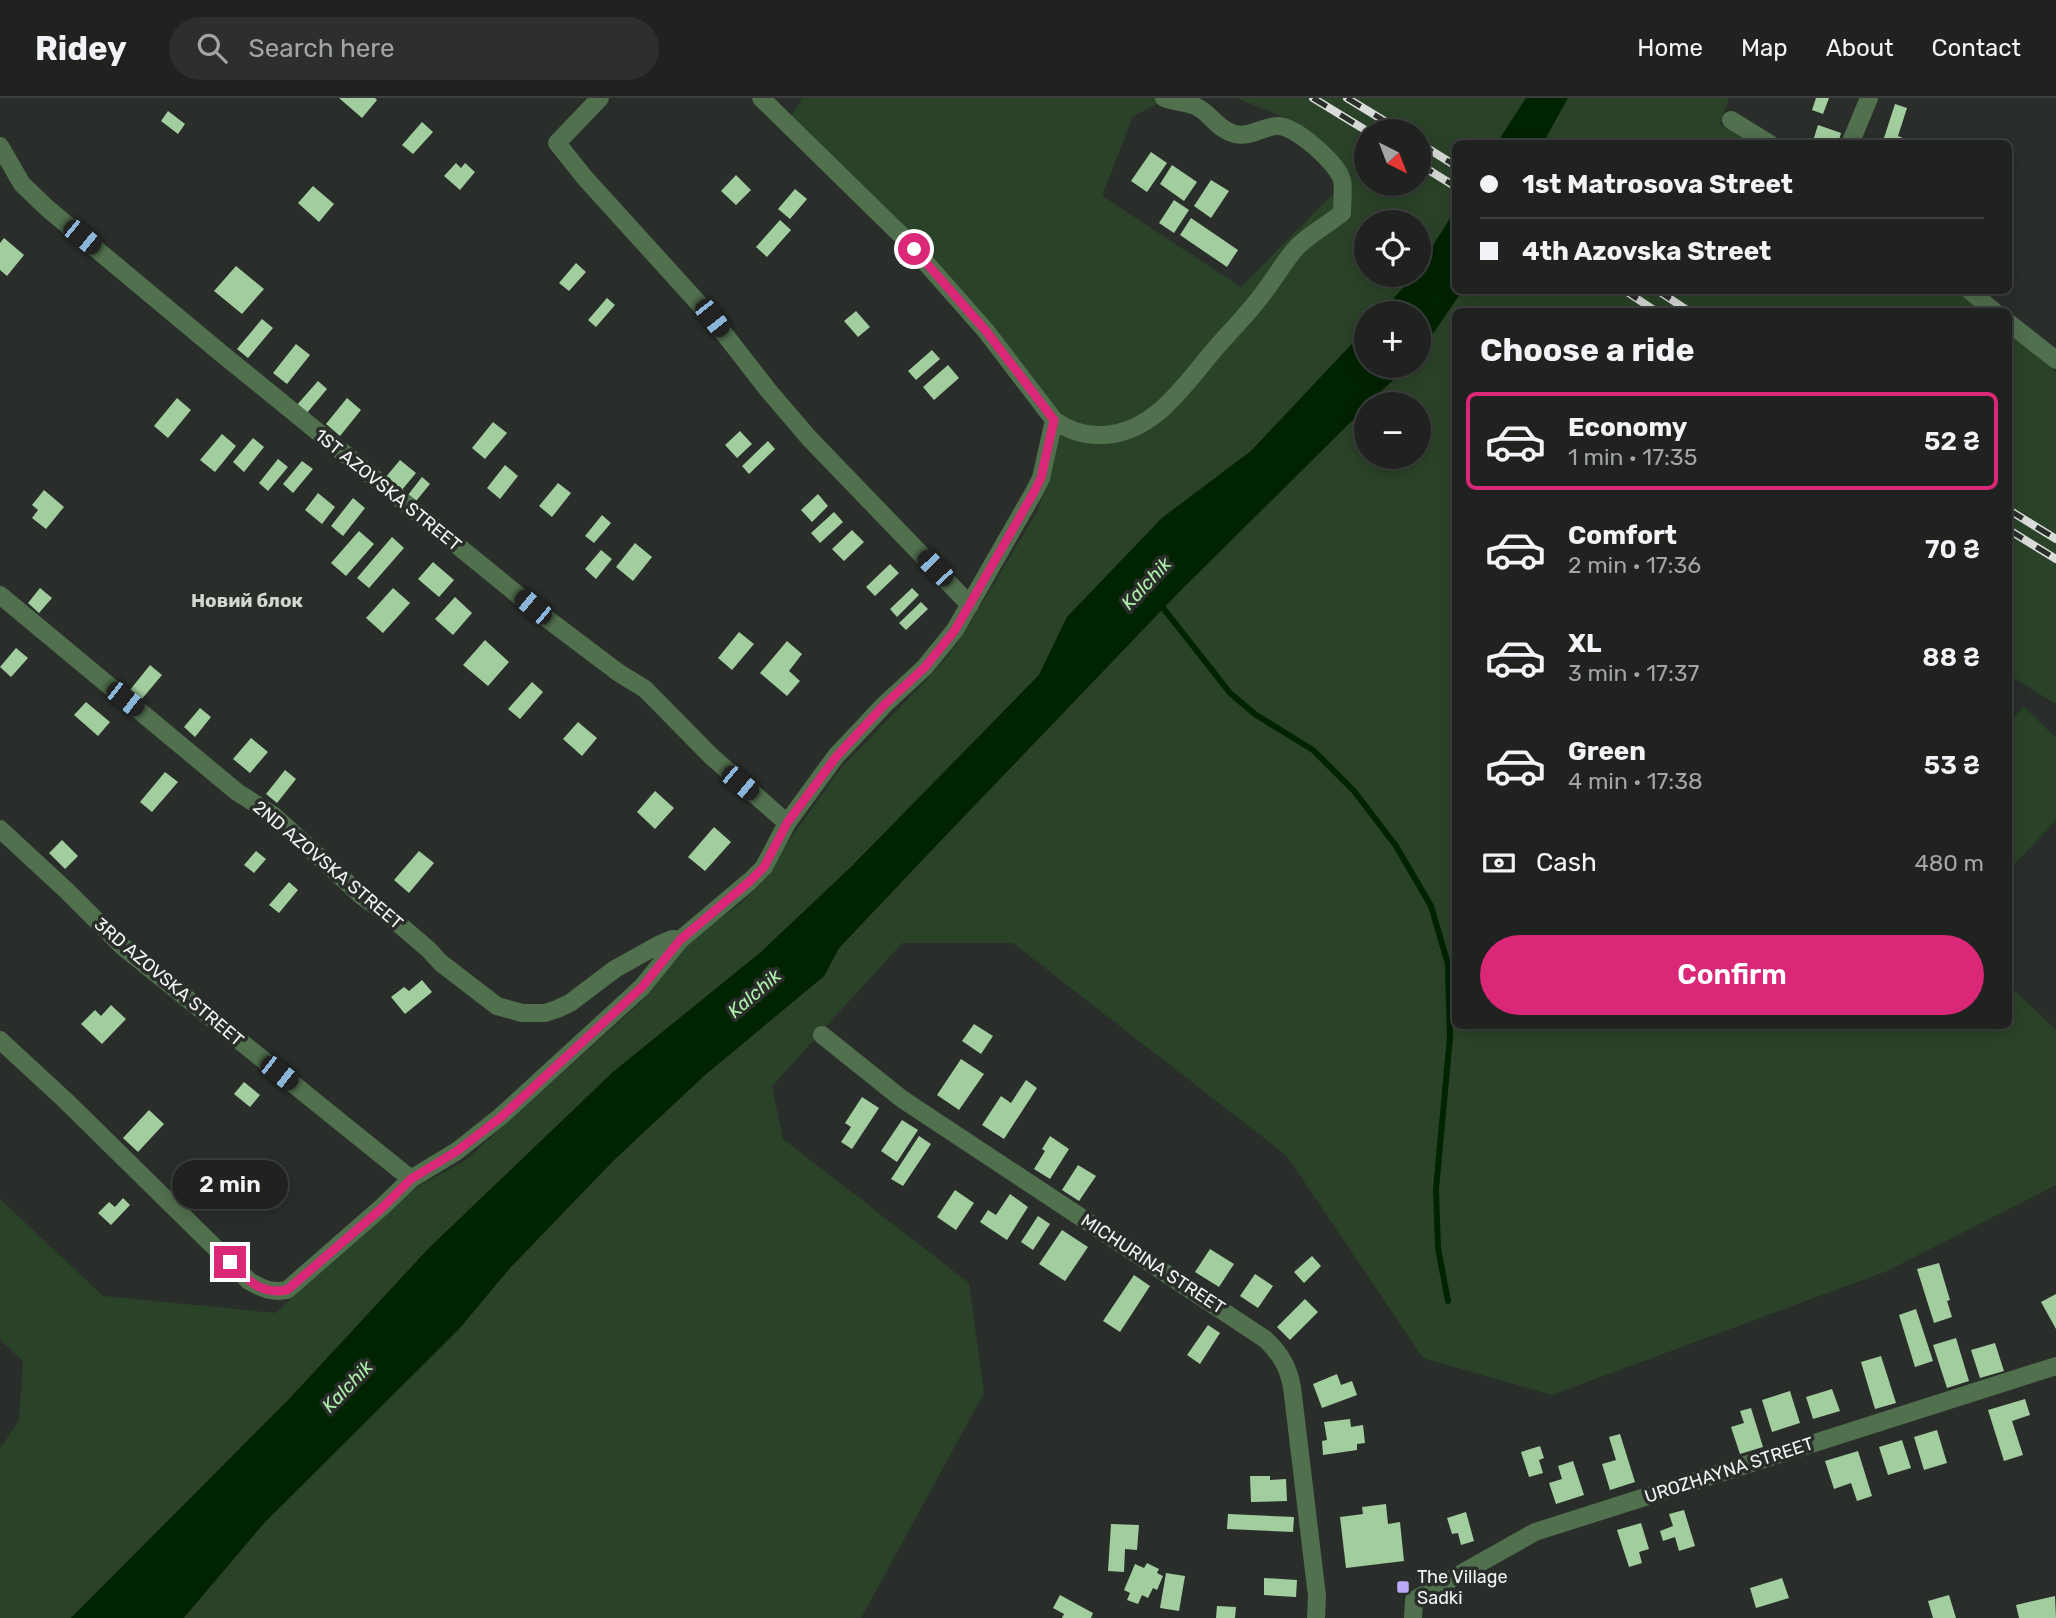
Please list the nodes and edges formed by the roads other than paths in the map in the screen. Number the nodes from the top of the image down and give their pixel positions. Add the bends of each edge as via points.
1 (600, 98) edge
2 (761, 98) edge
3 (1164, 98) edge
4 (1869, 98) edge
5 (1731, 120) dead end
6 (1764, 140) edge
7 (1852, 140) edge
8 (0, 146) edge
9 (1974, 294) edge
10 (1990, 308) edge
11 (2012, 325) edge
12 (2056, 360) edge
13 (1054, 420) junction
14 (0, 596) edge
15 (970, 605) junction
16 (787, 823) junction
17 (0, 830) edge
18 (680, 940) junction
19 (822, 1035) dead end
20 (0, 1040) edge
21 (411, 1179) junction
22 (2056, 1366) edge
23 (1413, 1609) edge
24 (1316, 1618) edge

1 - 15 street via 557,143 712,318 809,438
2 - 13 street via 904,238 986,331
3 - 13 street via 1197,107 1236,134 1290,128 1315,146 1342,179 1342,213 1299,245 1184,386 1144,423 1125,432 1094,436
4 - 7 street
5 - 6 street
8 - 16 street, 1ST AZOVSKA STREET via 22,184 47,208 557,627 645,690
9 - 10 street
11 - 12 street
13 - 15 street via 1041,478
14 - 18 street, 2ND AZOVSKA STREET via 237,792 273,815 363,897 496,1006 545,1013 570,1003 658,945
15 - 16 street via 925,667 836,757
16 - 18 street via 764,867
17 - 21 street, 3RD AZOVSKA STREET via 122,946
18 - 21 street via 642,987 500,1118
19 - 24 street, MICHURINA STREET via 902,1099 1276,1348 1292,1387
20 - 21 street via 249,1281 264,1290 287,1290
22 - 23 street, UROZHAYNA STREET via 1535,1532

